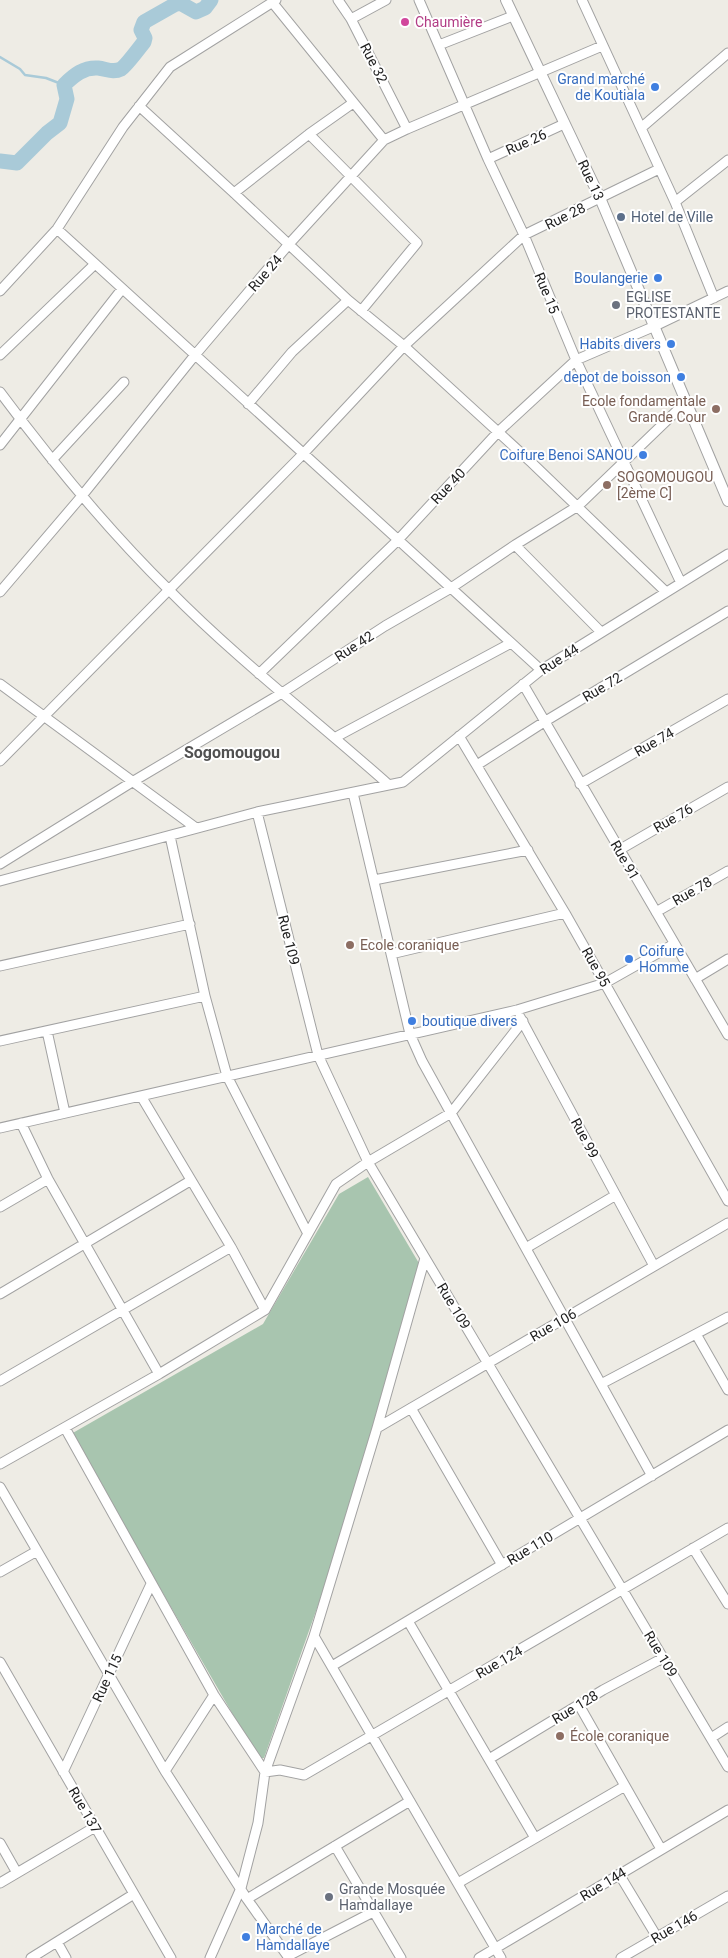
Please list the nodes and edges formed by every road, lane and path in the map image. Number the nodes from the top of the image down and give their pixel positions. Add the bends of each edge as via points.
1 (338, 0) edge
2 (386, 0) edge
3 (419, 0) edge
4 (506, 0) edge
5 (582, 0) edge
6 (274, 1) edge
7 (513, 16) junction
8 (351, 19) junction
9 (439, 45) junction
10 (602, 46) junction
11 (728, 53) edge
12 (540, 73) junction
13 (353, 103) junction
14 (465, 104) junction
15 (139, 106) junction
16 (564, 124) junction
17 (641, 128) junction
18 (407, 129) junction
19 (309, 134) junction
20 (384, 140) junction
21 (488, 159) junction
22 (728, 160) edge
23 (659, 169) junction
24 (351, 176) junction
25 (234, 193) junction
26 (600, 198) junction
27 (674, 202) junction
28 (57, 229) junction
29 (524, 236) junction
30 (289, 244) junction
31 (95, 264) junction
32 (122, 289) junction
33 (0, 291) edge
34 (728, 291) edge
35 (714, 298) junction
36 (348, 300) junction
37 (360, 311) junction
38 (656, 326) junction
39 (404, 346) junction
40 (0, 355) edge
41 (195, 355) junction
42 (576, 360) junction
43 (124, 382) dead end
44 (0, 392) edge
45 (687, 401) junction
46 (248, 404) junction
47 (20, 419) junction
48 (498, 432) junction
49 (0, 445) edge
50 (303, 454) junction
51 (52, 460) junction
52 (624, 460) junction
53 (81, 497) junction
54 (728, 501) edge
55 (578, 506) junction
56 (398, 540) junction
57 (515, 545) junction
58 (728, 554) edge
59 (681, 583) junction
60 (451, 588) junction
61 (169, 590) junction
62 (0, 592) edge
63 (666, 592) junction
64 (728, 612) edge
65 (601, 632) junction
66 (511, 643) junction
67 (541, 670) junction
68 (260, 674) junction
69 (0, 684) edge
70 (523, 684) junction
71 (282, 693) junction
72 (728, 699) edge
73 (44, 716) junction
74 (544, 722) junction
75 (459, 736) junction
76 (336, 737) junction
77 (0, 761) edge
78 (477, 765) junction
79 (132, 782) junction
80 (580, 784) junction
81 (390, 785) junction
82 (728, 787) edge
83 (353, 793) junction
84 (257, 812) junction
85 (196, 828) junction
86 (170, 836) junction
87 (528, 850) junction
88 (619, 850) junction
89 (0, 864) edge
90 (728, 870) edge
91 (374, 880) junction
92 (0, 881) edge
93 (656, 912) junction
94 (565, 913) junction
95 (190, 924) junction
96 (674, 944) junction
97 (391, 954) junction
98 (728, 959) edge
99 (0, 966) edge
100 (695, 979) junction
101 (605, 983) junction
102 (205, 996) junction
103 (517, 1010) junction
104 (523, 1021) junction
105 (47, 1031) junction
106 (410, 1034) junction
107 (728, 1035) edge
108 (0, 1041) edge
109 (318, 1055) junction
110 (227, 1076) junction
111 (141, 1096) junction
112 (65, 1113) junction
113 (451, 1113) junction
114 (21, 1123) junction
115 (0, 1128) edge
116 (368, 1162) junction
117 (48, 1179) junction
118 (190, 1181) junction
119 (616, 1194) junction
120 (728, 1201) edge
121 (0, 1207) edge
122 (728, 1222) edge
123 (307, 1232) junction
124 (85, 1244) junction
125 (230, 1247) junction
126 (526, 1248) junction
127 (425, 1258) junction
128 (654, 1266) junction
129 (0, 1294) edge
130 (123, 1310) junction
131 (264, 1310) junction
132 (728, 1317) edge
133 (565, 1318) junction
134 (696, 1334) junction
135 (488, 1363) junction
136 (159, 1374) junction
137 (0, 1381) edge
138 (601, 1384) junction
139 (728, 1390) edge
140 (411, 1408) junction
141 (65, 1428) junction
142 (377, 1428) junction
143 (728, 1430) edge
144 (0, 1464) edge
145 (652, 1476) junction
146 (0, 1487) edge
147 (580, 1518) junction
148 (728, 1528) edge
149 (693, 1548) junction
150 (37, 1551) junction
151 (502, 1565) junction
152 (0, 1572) edge
153 (151, 1584) junction
154 (622, 1590) junction
155 (728, 1604) edge
156 (408, 1621) junction
157 (314, 1636) junction
158 (663, 1658) junction
159 (0, 1662) edge
160 (332, 1666) junction
161 (109, 1674) junction
162 (449, 1691) junction
163 (214, 1695) junction
164 (579, 1705) junction
165 (728, 1727) edge
166 (372, 1735) junction
167 (711, 1738) junction
168 (488, 1759) junction
169 (728, 1767) edge
170 (165, 1770) junction
171 (63, 1772) junction
172 (266, 1772) junction
173 (625, 1786) junction
174 (410, 1801) junction
175 (728, 1810) edge
176 (95, 1827) junction
177 (535, 1838) junction
178 (0, 1843) edge
179 (335, 1846) junction
180 (661, 1849) junction
181 (17, 1873) junction
182 (619, 1874) junction
183 (0, 1883) edge
184 (458, 1883) junction
185 (241, 1888) junction
186 (134, 1894) junction
187 (728, 1896) edge
188 (247, 1899) junction
189 (373, 1912) junction
190 (657, 1937) junction
191 (57, 1942) junction
192 (496, 1949) junction
193 (289, 1957) edge
194 (31, 1958) edge
195 (66, 1958) edge
196 (171, 1958) edge
197 (210, 1958) edge
198 (401, 1958) edge
199 (478, 1958) edge
200 (501, 1958) edge
201 (621, 1958) edge

1 - 8 street, Rue 32
2 - 8 street
3 - 9 street, Rue 15
4 - 7 street, Rue 13
5 - 10 street
6 - 13 street
6 - 15 street via 170,67
7 - 9 street
7 - 12 street, Rue 13
8 - 18 street, Rue 32
9 - 14 street, Rue 15
10 - 12 street, Rue 24
10 - 17 street
11 - 17 street
12 - 14 street, Rue 24
12 - 16 street, Rue 13
13 - 19 street
13 - 20 street
14 - 18 street, Rue 24
14 - 21 street, Rue 15
15 - 25 street
15 - 28 street
16 - 21 street, Rue 26
16 - 26 street, Rue 13
17 - 23 street
18 - 20 street, Rue 24
19 - 24 street
19 - 25 street
20 - 24 street, Rue 24
21 - 29 street, Rue 15
22 - 27 street
23 - 26 street, Rue 28
23 - 27 street
24 - 30 street, Rue 24
24 - 37 street via 417,243
25 - 30 street
26 - 29 street, Rue 28
26 - 38 street, Rue 13
27 - 35 street
28 - 31 street
28 - 33 street
29 - 39 street, Rue 28
29 - 42 street, Rue 15
30 - 36 street
30 - 41 street, Rue 24
31 - 32 street
31 - 40 street
32 - 41 street
32 - 47 street
34 - 35 street, Rue 40
35 - 38 street, Rue 40
36 - 37 street
36 - 46 street via 292,352
37 - 39 street
38 - 42 street, Rue 40
38 - 45 street, Rue 13
39 - 48 street
39 - 50 street, Rue 28
41 - 46 street
41 - 53 street, Rue 24
42 - 48 street, Rue 40
42 - 52 street, Rue 15
43 - 51 street
44 - 47 street
45 - 52 street, Rue 42
45 - 54 street, Rue 13
46 - 50 street
47 - 49 street
47 - 51 street
48 - 55 street
48 - 56 street, Rue 40
50 - 56 street
50 - 61 street, Rue 28
51 - 53 street
52 - 55 street, Rue 42
52 - 59 street, Rue 15
53 - 61 street
53 - 62 street, Rue 24
55 - 57 street, Rue 42
55 - 63 street
56 - 60 street
56 - 68 street, Rue 40
57 - 60 street, Rue 42
57 - 65 street
58 - 59 street, Rue 44
59 - 63 street, Rue 44
60 - 66 street
60 - 71 street, Rue 42 via 385,626
61 - 68 street
61 - 73 street, Rue 28
63 - 65 street, Rue 44
64 - 74 street, Rue 72
65 - 67 street, Rue 44
66 - 67 street
66 - 76 street
67 - 70 street, Rue 44
68 - 71 street
69 - 73 street
70 - 74 street, Rue 91
70 - 75 street, Rue 44
71 - 76 street
71 - 79 street, Rue 42
72 - 80 street, Rue 74
73 - 77 street, Rue 28
73 - 79 street
74 - 78 street, Rue 72
74 - 80 street, Rue 91
75 - 78 street, Rue 95
75 - 81 street, Rue 44 via 402,782
76 - 81 street
78 - 87 street, Rue 95
79 - 85 street
79 - 89 street, Rue 42
80 - 88 street, Rue 91
81 - 83 street
82 - 88 street, Rue 76
83 - 84 street
83 - 91 street
84 - 85 street
84 - 109 street, Rue 109
85 - 86 street
86 - 92 street
86 - 95 street
87 - 91 street
87 - 94 street, Rue 95
88 - 93 street, Rue 91
90 - 93 street, Rue 78
91 - 97 street
93 - 96 street, Rue 91
94 - 97 street
94 - 101 street, Rue 95
95 - 99 street
95 - 102 street
96 - 100 street, Rue 91
96 - 101 street
97 - 106 street
98 - 100 street
100 - 107 street, Rue 91
101 - 103 street
101 - 120 street, Rue 95
102 - 105 street
102 - 110 street
103 - 104 street, Rue 99
103 - 106 street
104 - 113 street
104 - 119 street, Rue 99
105 - 108 street
105 - 112 street
106 - 109 street
106 - 113 street
109 - 110 street
109 - 116 street, Rue 109
110 - 111 street
110 - 123 street
111 - 112 street
111 - 118 street
112 - 114 street
113 - 116 street
113 - 126 street
114 - 115 street
114 - 117 street
116 - 123 street via 336,1184
116 - 127 street, Rue 109
117 - 121 street
117 - 124 street
118 - 124 street
118 - 125 street
119 - 126 street
119 - 128 street, Rue 99
122 - 128 street, Rue 106
123 - 131 street
124 - 129 street
124 - 130 street
125 - 130 street
125 - 131 street
126 - 133 street
127 - 135 street, Rue 109
127 - 142 street
128 - 133 street, Rue 106
130 - 136 street
130 - 137 street
131 - 136 street
132 - 134 street
133 - 135 street, Rue 106
133 - 138 street
134 - 138 street
134 - 139 street
135 - 140 street, Rue 106
135 - 147 street, Rue 109
136 - 141 street
138 - 145 street
140 - 142 street, Rue 106
140 - 151 street
141 - 144 street
141 - 153 street
142 - 157 street
143 - 145 street, Rue 110
145 - 147 street, Rue 110
146 - 150 street
147 - 151 street, Rue 110
147 - 154 street, Rue 109
148 - 149 street, Rue 124
149 - 154 street, Rue 124
149 - 155 street
150 - 152 street
150 - 161 street
151 - 156 street, Rue 110
153 - 161 street, Rue 115
153 - 163 street
154 - 158 street, Rue 109
154 - 162 street, Rue 124
156 - 160 street, Rue 110
156 - 162 street
157 - 160 street
157 - 172 street
158 - 164 street, Rue 128
158 - 167 street, Rue 109
159 - 171 street, Rue 137
160 - 166 street
161 - 170 street
161 - 171 street, Rue 115
162 - 166 street, Rue 124
162 - 168 street
163 - 170 street
163 - 172 street
164 - 168 street, Rue 128
164 - 173 street
165 - 167 street
166 - 172 street, Rue 124 via 304,1775 280,1770
166 - 174 street
167 - 169 street, Rue 109
168 - 177 street
170 - 185 street
171 - 176 street, Rue 137
172 - 185 street via 258,1823
173 - 177 street
173 - 180 street
174 - 179 street
174 - 184 street
175 - 180 street, Rue 144
176 - 181 street
176 - 186 street, Rue 137
177 - 184 street
178 - 181 street
179 - 188 street
179 - 189 street
180 - 182 street, Rue 144
181 - 183 street
182 - 190 street
182 - 192 street, Rue 144
184 - 192 street
185 - 188 street
185 - 197 street
186 - 191 street
186 - 196 street, Rue 137
187 - 190 street, Rue 146
188 - 193 street
189 - 193 street
189 - 198 street
190 - 201 street, Rue 146
191 - 194 street
191 - 195 street
192 - 199 street, Rue 144
192 - 200 street

